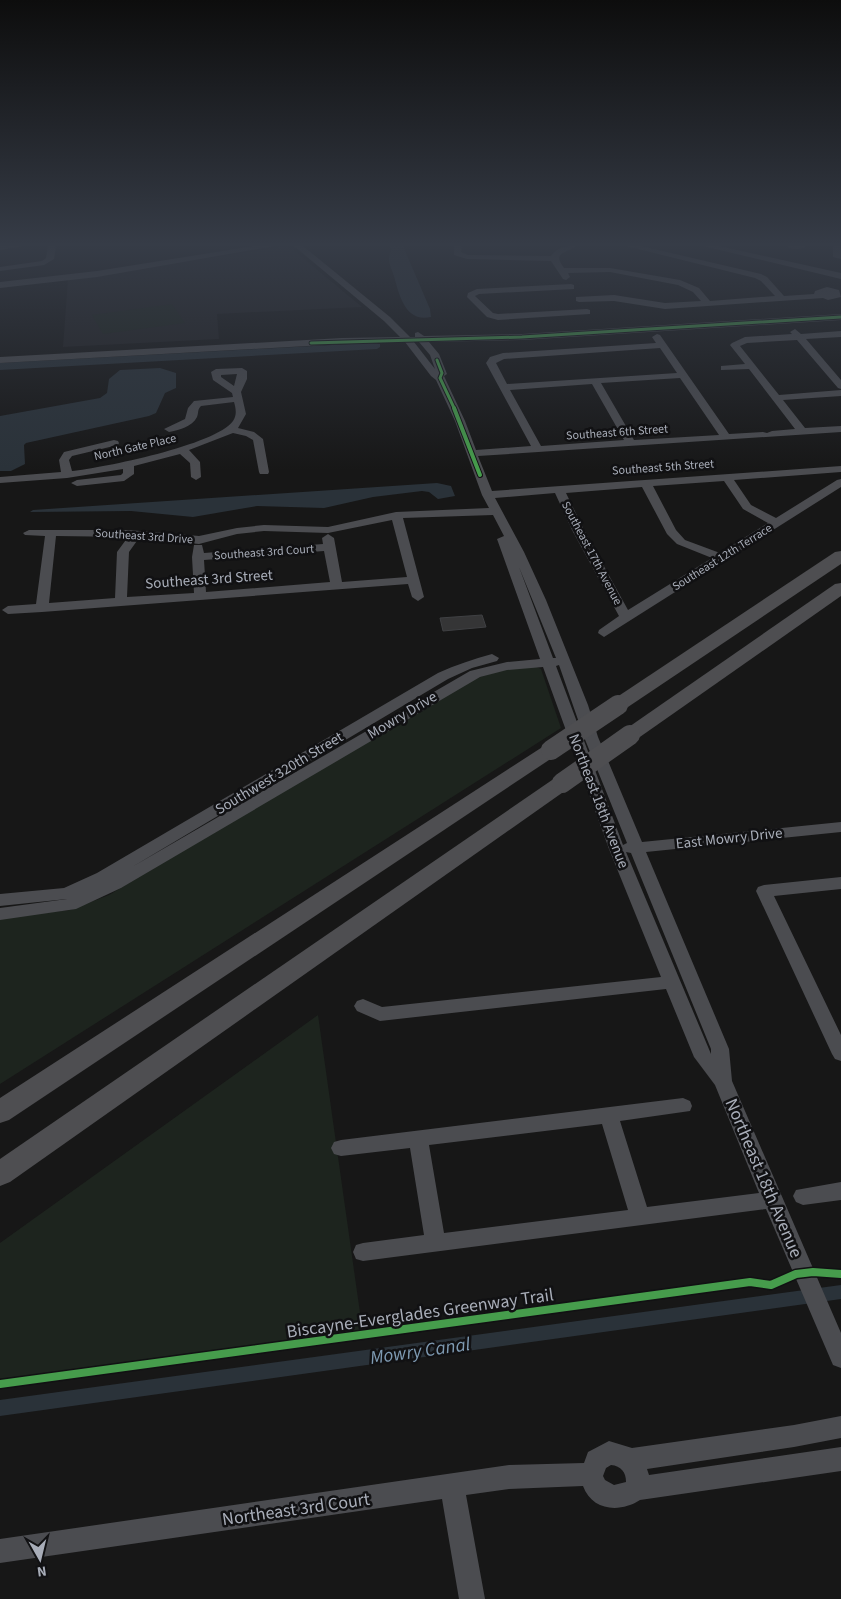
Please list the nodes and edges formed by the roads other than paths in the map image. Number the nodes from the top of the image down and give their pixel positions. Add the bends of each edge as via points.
1 (389, 321) edge
2 (398, 321) edge
3 (542, 321) edge
4 (593, 321) edge
5 (733, 321) edge
6 (784, 321) edge
7 (596, 325) junction
8 (841, 334) edge
9 (656, 335) dead end
10 (798, 336) junction
11 (406, 338) junction
12 (421, 338) junction
13 (663, 345) junction
14 (219, 346) junction
15 (430, 348) junction
16 (618, 348) junction
17 (608, 349) junction
18 (416, 350) junction
19 (0, 355) edge
20 (0, 360) edge
21 (751, 366) junction
22 (724, 368) dead end
23 (683, 375) junction
24 (440, 378) junction
25 (595, 381) junction
26 (841, 386) edge
27 (505, 387) junction
28 (841, 393) edge
29 (777, 398) junction
30 (169, 429) dead end
31 (231, 429) junction
32 (841, 429) edge
33 (802, 431) junction
34 (726, 437) junction
35 (114, 443) dead end
36 (631, 443) junction
37 (538, 449) junction
38 (182, 450) junction
39 (472, 454) junction
40 (128, 465) junction
41 (841, 469) edge
42 (264, 472) dead end
43 (67, 475) junction
44 (726, 476) junction
45 (43, 477) junction
46 (196, 477) dead end
47 (0, 480) edge
48 (645, 482) junction
49 (841, 482) edge
50 (559, 489) junction
51 (492, 503) junction
52 (401, 514) junction
53 (776, 522) junction
54 (327, 530) junction
55 (29, 533) dead end
56 (51, 533) junction
57 (136, 534) junction
58 (200, 540) junction
59 (330, 547) junction
60 (841, 556) edge
61 (198, 557) junction
62 (722, 558) junction
63 (414, 580) junction
64 (337, 586) junction
65 (841, 588) edge
66 (200, 596) junction
67 (418, 597) dead end
68 (121, 602) junction
69 (42, 608) junction
70 (8, 610) dead end
71 (626, 617) junction
72 (604, 633) dead end
73 (562, 656) junction
74 (546, 657) junction
75 (841, 827) edge
76 (636, 847) junction
77 (617, 849) junction
78 (841, 883) edge
79 (0, 900) edge
80 (0, 914) edge
81 (671, 982) junction
82 (364, 1006) dead end
83 (841, 1054) edge
84 (723, 1081) junction
85 (683, 1106) dead end
86 (0, 1112) edge
87 (609, 1115) junction
88 (58, 1134) junction
89 (418, 1139) junction
90 (341, 1148) dead end
91 (0, 1174) edge
92 (0, 1184) edge
93 (841, 1191) edge
94 (803, 1196) dead end
95 (772, 1200) junction
96 (640, 1217) junction
97 (436, 1243) junction
98 (364, 1252) dead end
99 (841, 1358) edge
100 (841, 1427) edge
101 (841, 1459) edge
102 (630, 1460) junction
103 (592, 1474) junction
104 (452, 1486) junction
105 (635, 1489) junction
106 (0, 1552) edge
107 (472, 1599) edge

1 - 11 street, Northeast 18th Avenue
2 - 12 street, Northeast 18th Avenue
3 - 7 street
4 - 7 street
5 - 7 street
6 - 10 street
7 - 12 street via 503,338
7 - 16 street via 610,336
7 - 17 street
8 - 10 street
9 - 13 street
10 - 21 street via 744,340 735,345
10 - 26 street
11 - 12 street
11 - 14 street
11 - 18 street, Northeast 18th Avenue
12 - 15 street, Northeast 18th Avenue
13 - 16 street
13 - 23 street
14 - 19 street
14 - 20 street
15 - 18 street
15 - 24 street, Northeast 18th Avenue via 442,373
16 - 17 street
17 - 27 street via 496,357 491,363
18 - 24 street, Northeast 18th Avenue
21 - 22 street
21 - 29 street
23 - 25 street
23 - 34 street
24 - 39 street, Northeast 18th Avenue
25 - 27 street
25 - 36 street
27 - 37 street
28 - 29 street
29 - 33 street
30 - 31 street via 191,420 194,406 198,403 237,395 240,418
31 - 38 street, North Gate Place
31 - 42 street via 258,439
32 - 33 street, Southeast 6th Street
33 - 34 street, Southeast 6th Street
34 - 36 street, Southeast 6th Street
35 - 43 street via 68,454 64,460
36 - 37 street, Southeast 6th Street
37 - 39 street, Southeast 6th Street
38 - 40 street, North Gate Place
38 - 46 street via 195,462
39 - 51 street, Northeast 18th Avenue
40 - 43 street, North Gate Place
40 - 45 street via 128,475 115,480 43,485
41 - 44 street, Southeast 5th Street
43 - 45 street, North Gate Place
44 - 48 street, Southeast 5th Street
44 - 53 street via 748,507
45 - 47 street, North Gate Place
48 - 50 street, Southeast 5th Street
48 - 62 street via 671,532 681,542
49 - 53 street, Southeast 12th Terrace
50 - 51 street, Southeast 5th Street
50 - 71 street, Southeast 17th Avenue
51 - 52 street, Southeast 3rd Drive
51 - 73 street, Northeast 18th Avenue via 529,575
51 - 74 street, Northeast 18th Avenue
52 - 54 street, Southeast 3rd Drive
52 - 63 street
53 - 62 street, Southeast 12th Terrace
54 - 58 street, Southeast 3rd Drive via 257,529
54 - 59 street
55 - 56 street, Southeast 3rd Drive
56 - 57 street, Southeast 3rd Drive
56 - 69 street
57 - 58 street, Southeast 3rd Drive
57 - 68 street via 123,552
58 - 61 street
59 - 61 street, Southeast 3rd Court
59 - 64 street
60 - 86 highway, bridge
61 - 66 street
62 - 71 street, Southeast 12th Terrace
63 - 64 street, Southeast 3rd Street
63 - 67 street
64 - 66 street, Southeast 3rd Street
65 - 88 highway, bridge
66 - 68 street, Southeast 3rd Street
68 - 69 street, Southeast 3rd Street
69 - 70 street, Southeast 3rd Street
71 - 72 street, Southeast 12th Terrace
73 - 74 street, Mowry Drive
73 - 76 street, Northeast 18th Avenue
74 - 77 street, Northeast 18th Avenue
74 - 79 street, Southwest 320th Street via 500,656 449,672 103,877 67,893
74 - 80 street, Mowry Drive via 466,678 115,884 76,903
75 - 76 street, East Mowry Drive
76 - 77 street, East Mowry Drive
76 - 84 street, Northeast 18th Avenue via 720,1049
77 - 81 street, Northeast 18th Avenue
78 - 83 street via 764,891
81 - 82 street via 380,1014
81 - 84 street, Northeast 18th Avenue via 703,1058
84 - 95 street, Northeast 18th Avenue
85 - 87 street
87 - 89 street
87 - 96 street
88 - 91 highway
88 - 92 highway
89 - 90 street
89 - 97 street
93 - 94 street
95 - 96 street
95 - 99 street, Northeast 18th Avenue
96 - 97 street
97 - 98 street
100 - 102 street
101 - 105 street
102 - 103 street via 617,1453 602,1455 596,1460
102 - 105 street via 638,1475
103 - 104 street, Northeast 3rd Court via 509,1477
103 - 105 street via 598,1489 610,1498 624,1497
104 - 106 street, Northeast 3rd Court
104 - 107 street

